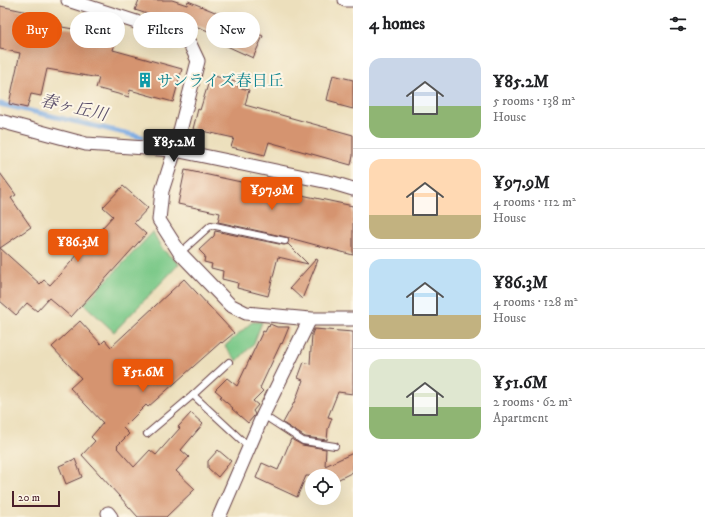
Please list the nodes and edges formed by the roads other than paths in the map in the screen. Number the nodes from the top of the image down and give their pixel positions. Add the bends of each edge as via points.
1 (68, 0) edge
2 (345, 0) edge
3 (353, 0) edge
4 (0, 121) edge
5 (175, 150) junction
6 (353, 189) edge
7 (285, 241) dead end
8 (180, 253) junction
9 (310, 319) junction
10 (353, 319) edge
11 (229, 362) dead end
12 (193, 395) junction
13 (263, 415) junction
14 (147, 434) dead end
15 (335, 446) dead end
16 (249, 447) junction
17 (219, 517) edge

1 - 5 street via 164,31 190,44 198,61
2 - 3 street
4 - 5 street via 86,144
5 - 6 street
5 - 8 street via 162,191 159,220
7 - 8 lane via 210,225
8 - 9 street via 230,305 246,313
9 - 10 street
9 - 13 street
11 - 12 lane
12 - 14 lane
12 - 16 lane
13 - 15 lane via 303,440
13 - 16 street
16 - 17 street

